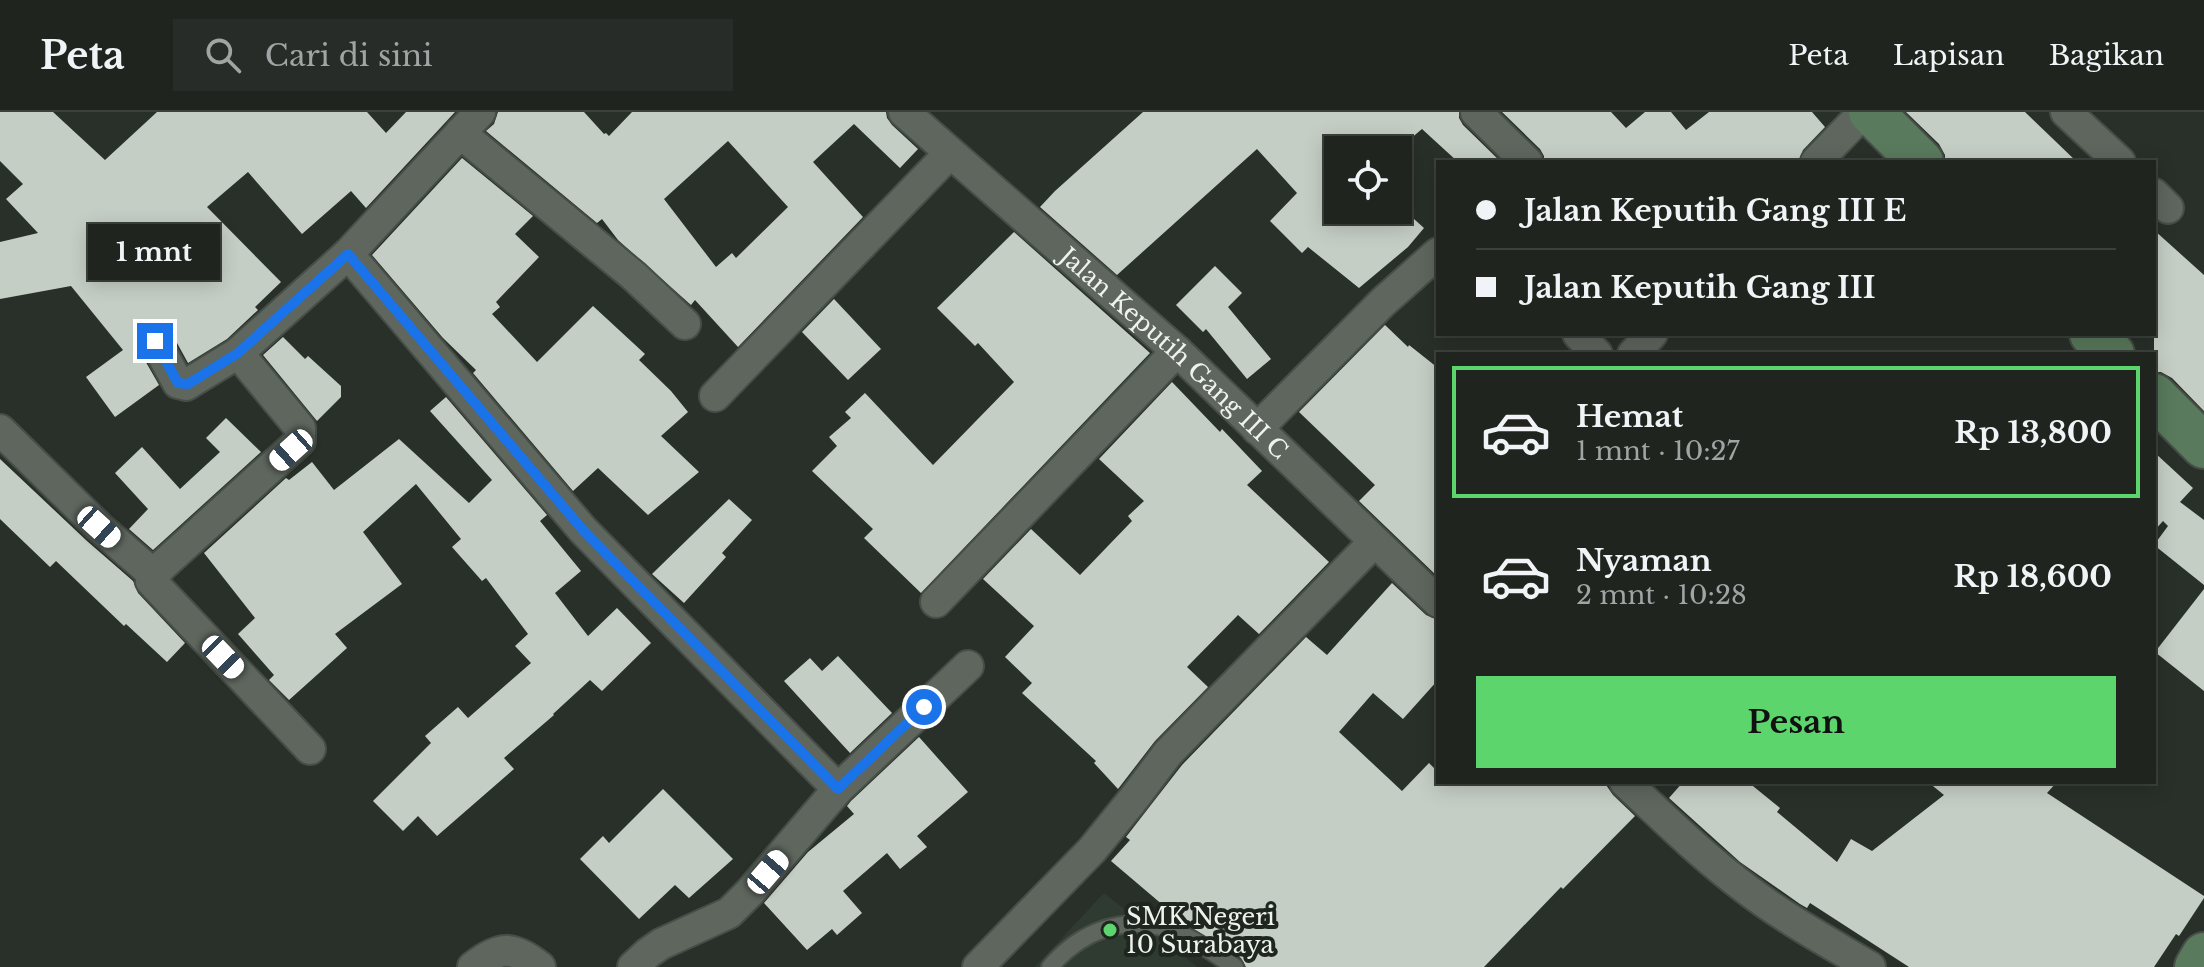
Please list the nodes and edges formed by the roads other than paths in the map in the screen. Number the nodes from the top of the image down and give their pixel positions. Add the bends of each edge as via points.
1 (904, 112) edge
2 (1476, 112) edge
3 (1864, 112) edge
4 (1871, 112) edge
5 (2066, 112) edge
6 (470, 122) edge
7 (950, 153) junction
8 (1525, 160) edge
9 (1818, 160) edge
10 (1919, 160) edge
11 (2118, 160) edge
12 (348, 254) junction
13 (1436, 255) edge
14 (685, 324) dead end
15 (1580, 336) edge
16 (1650, 336) edge
17 (2094, 336) edge
18 (155, 341) dead end
19 (1177, 351) junction
20 (1595, 352) edge
21 (1635, 352) edge
22 (2110, 352) edge
23 (238, 353) junction
24 (715, 396) dead end
25 (2156, 398) edge
26 (1257, 429) junction
27 (0, 430) edge
28 (2204, 446) edge
29 (1374, 542) junction
30 (153, 574) junction
31 (1436, 600) edge
32 (936, 602) dead end
33 (968, 666) dead end
34 (310, 749) dead end
35 (1627, 784) edge
36 (838, 789) junction
37 (2204, 955) edge
38 (473, 967) edge
39 (540, 967) edge
40 (633, 967) edge
41 (978, 967) edge
42 (1050, 967) edge
43 (1235, 967) edge
44 (1870, 967) edge
45 (2197, 967) edge

1 - 7 street, Jalan Keputih Gang III C
2 - 8 street
3 - 9 street
4 - 10 main road
5 - 11 street
6 - 12 street
6 - 14 street
7 - 19 street, Jalan Keputih Gang III C
7 - 24 street
12 - 23 street
12 - 36 street via 583,530
13 - 26 street
15 - 20 street
16 - 21 street
17 - 22 main road
18 - 23 street via 178,383 186,385
19 - 26 street, Jalan Keputih Gang III C
19 - 32 street
23 - 30 street via 300,428 300,441
25 - 28 main road
26 - 29 street, Jalan Keputih Gang III C
27 - 30 street
29 - 31 street, Jalan Keputih Gang III C
29 - 41 street via 1177,744 1092,850
30 - 34 street via 152,584
33 - 36 street
35 - 44 street via 1746,889
36 - 40 street via 729,913 655,947
37 - 45 main road
38 - 39 street via 502,950
42 - 43 lane via 1079,940 1131,924 1184,936

